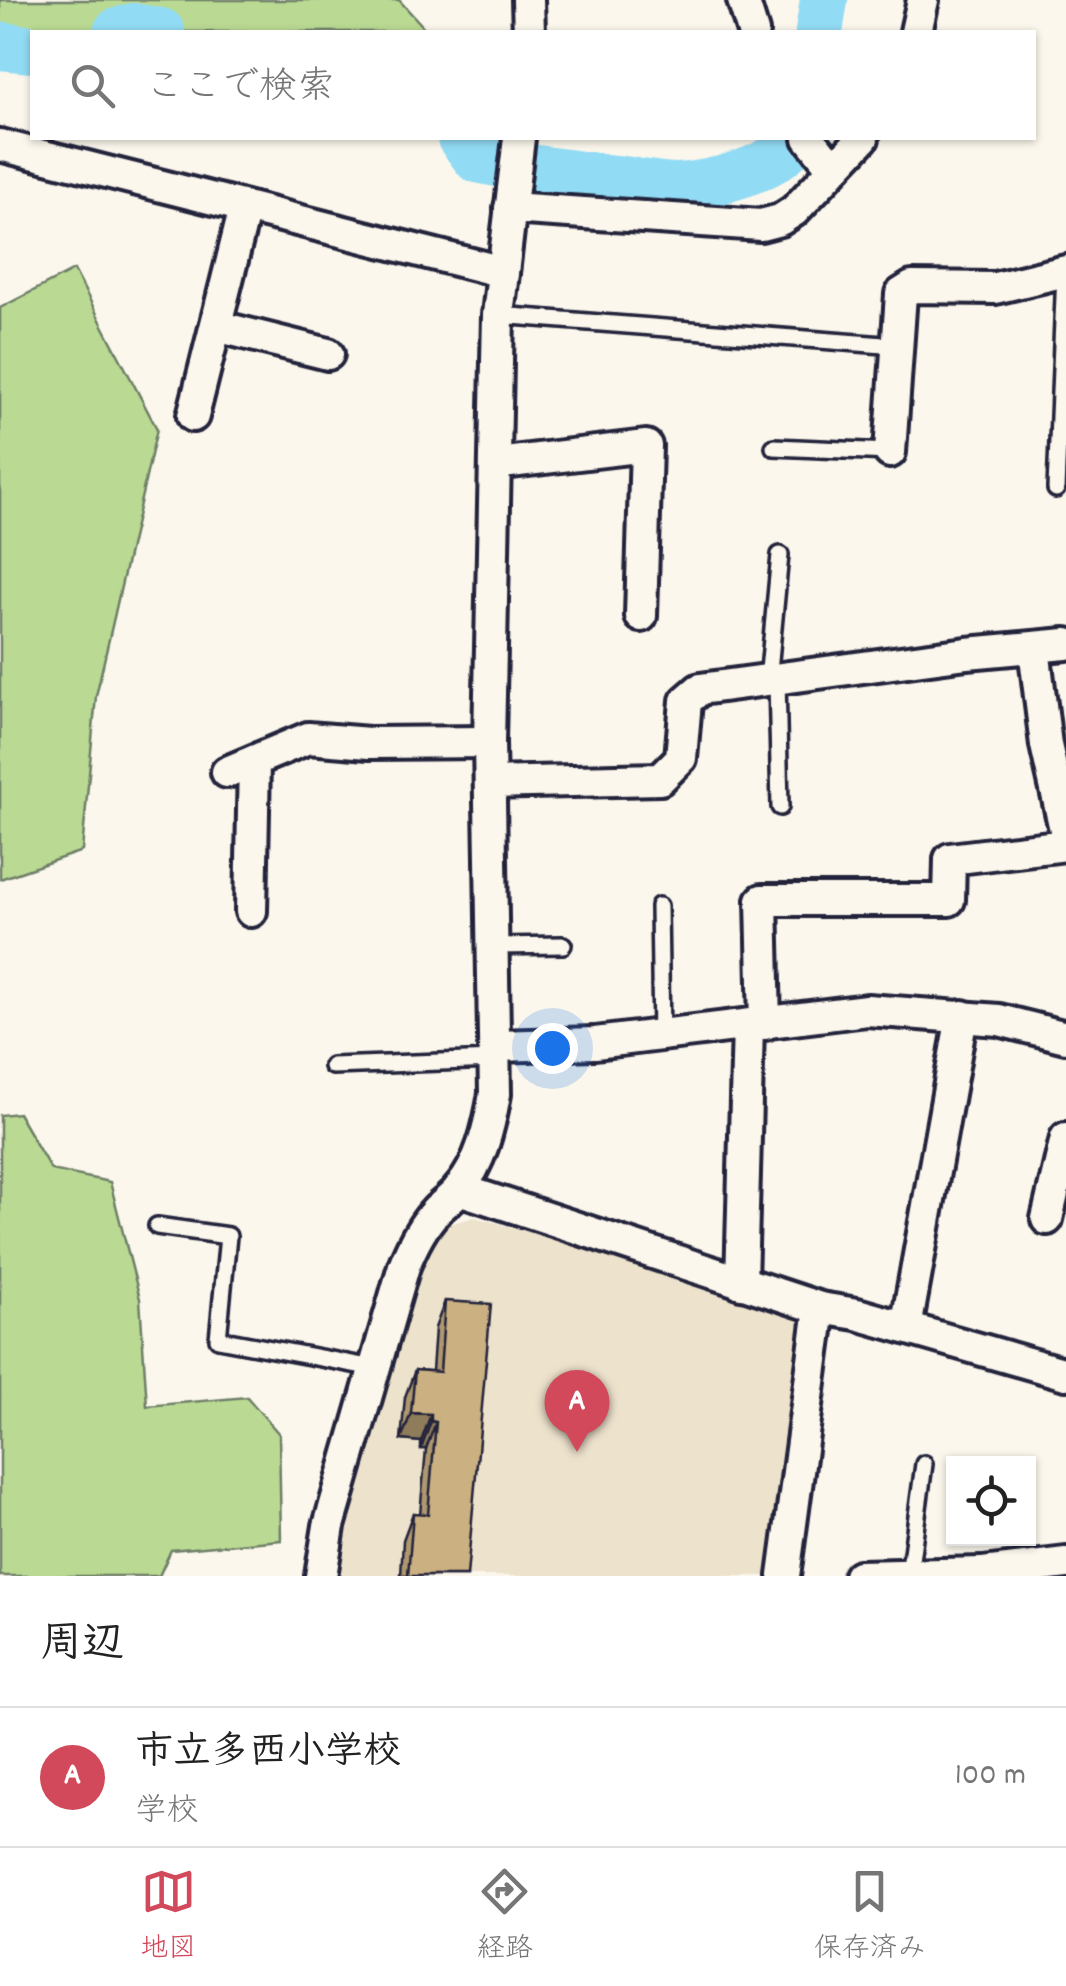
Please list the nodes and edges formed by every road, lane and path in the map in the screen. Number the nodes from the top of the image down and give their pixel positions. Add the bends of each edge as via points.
1 (528, 0) edge
2 (743, 0) edge
3 (923, 0) edge
4 (528, 30) edge
5 (752, 30) edge
6 (916, 30) edge
7 (856, 140) edge
8 (519, 143) edge
9 (0, 144) edge
10 (819, 150) edge
11 (512, 199) junction
12 (246, 208) junction
13 (503, 272) junction
14 (1065, 272) edge
15 (498, 316) junction
16 (216, 326) junction
17 (898, 346) junction
18 (328, 354) dead end
19 (193, 416) dead end
20 (774, 447) dead end
21 (890, 452) joint
22 (495, 464) junction
23 (1056, 489) dead end
24 (780, 555) dead end
25 (641, 616) dead end
26 (1066, 644) edge
27 (1034, 648) junction
28 (773, 681) junction
29 (489, 742) junction
30 (490, 784) junction
31 (780, 806) dead end
32 (1066, 834) edge
33 (1066, 845) edge
34 (660, 906) dead end
35 (251, 911) dead end
36 (563, 945) dead end
37 (492, 946) junction
38 (962, 1016) junction
39 (757, 1024) junction
40 (661, 1036) junction
41 (1066, 1037) edge
42 (495, 1053) junction
43 (332, 1066) dead end
44 (1066, 1138) edge
45 (460, 1189) junction
46 (1047, 1219) dead end
47 (157, 1226) dead end
48 (741, 1283) junction
49 (820, 1308) junction
50 (906, 1328) junction
51 (374, 1368) junction
52 (1066, 1374) edge
53 (924, 1464) dead end
54 (1066, 1563) edge
55 (982, 1574) edge
56 (909, 1575) edge
57 (321, 1576) edge
58 (784, 1576) edge
59 (859, 1576) edge

1 - 4 street
2 - 5 street
3 - 6 street
7 - 10 street
8 - 11 street
9 - 12 street
10 - 11 street via 794,211 761,224
11 - 13 street
12 - 13 street
12 - 16 street
13 - 15 street
14 - 17 street via 995,288 912,287 901,294
14 - 23 lane
15 - 17 lane
15 - 22 street
16 - 18 street
16 - 19 street
17 - 21 street
20 - 21 lane
22 - 25 street via 646,446
22 - 29 street
24 - 28 lane
26 - 27 street
27 - 28 street
27 - 32 street
28 - 30 street via 694,692 686,700 680,758 660,779
28 - 31 lane
29 - 30 street
29 - 35 street via 308,738 240,767
30 - 37 street
33 - 39 street via 950,859 949,900 762,900
34 - 40 lane
36 - 37 lane
37 - 42 street
38 - 39 street via 867,1010
38 - 41 street
38 - 50 street
39 - 40 street
39 - 48 street
40 - 42 street
42 - 43 lane
42 - 45 street via 488,1133
44 - 46 street
45 - 48 street
45 - 51 street via 414,1241
47 - 51 lane via 228,1236 218,1339
48 - 49 street
49 - 50 street
49 - 58 street
50 - 52 street
51 - 57 street
53 - 56 lane
54 - 55 street
55 - 56 street
56 - 59 street

